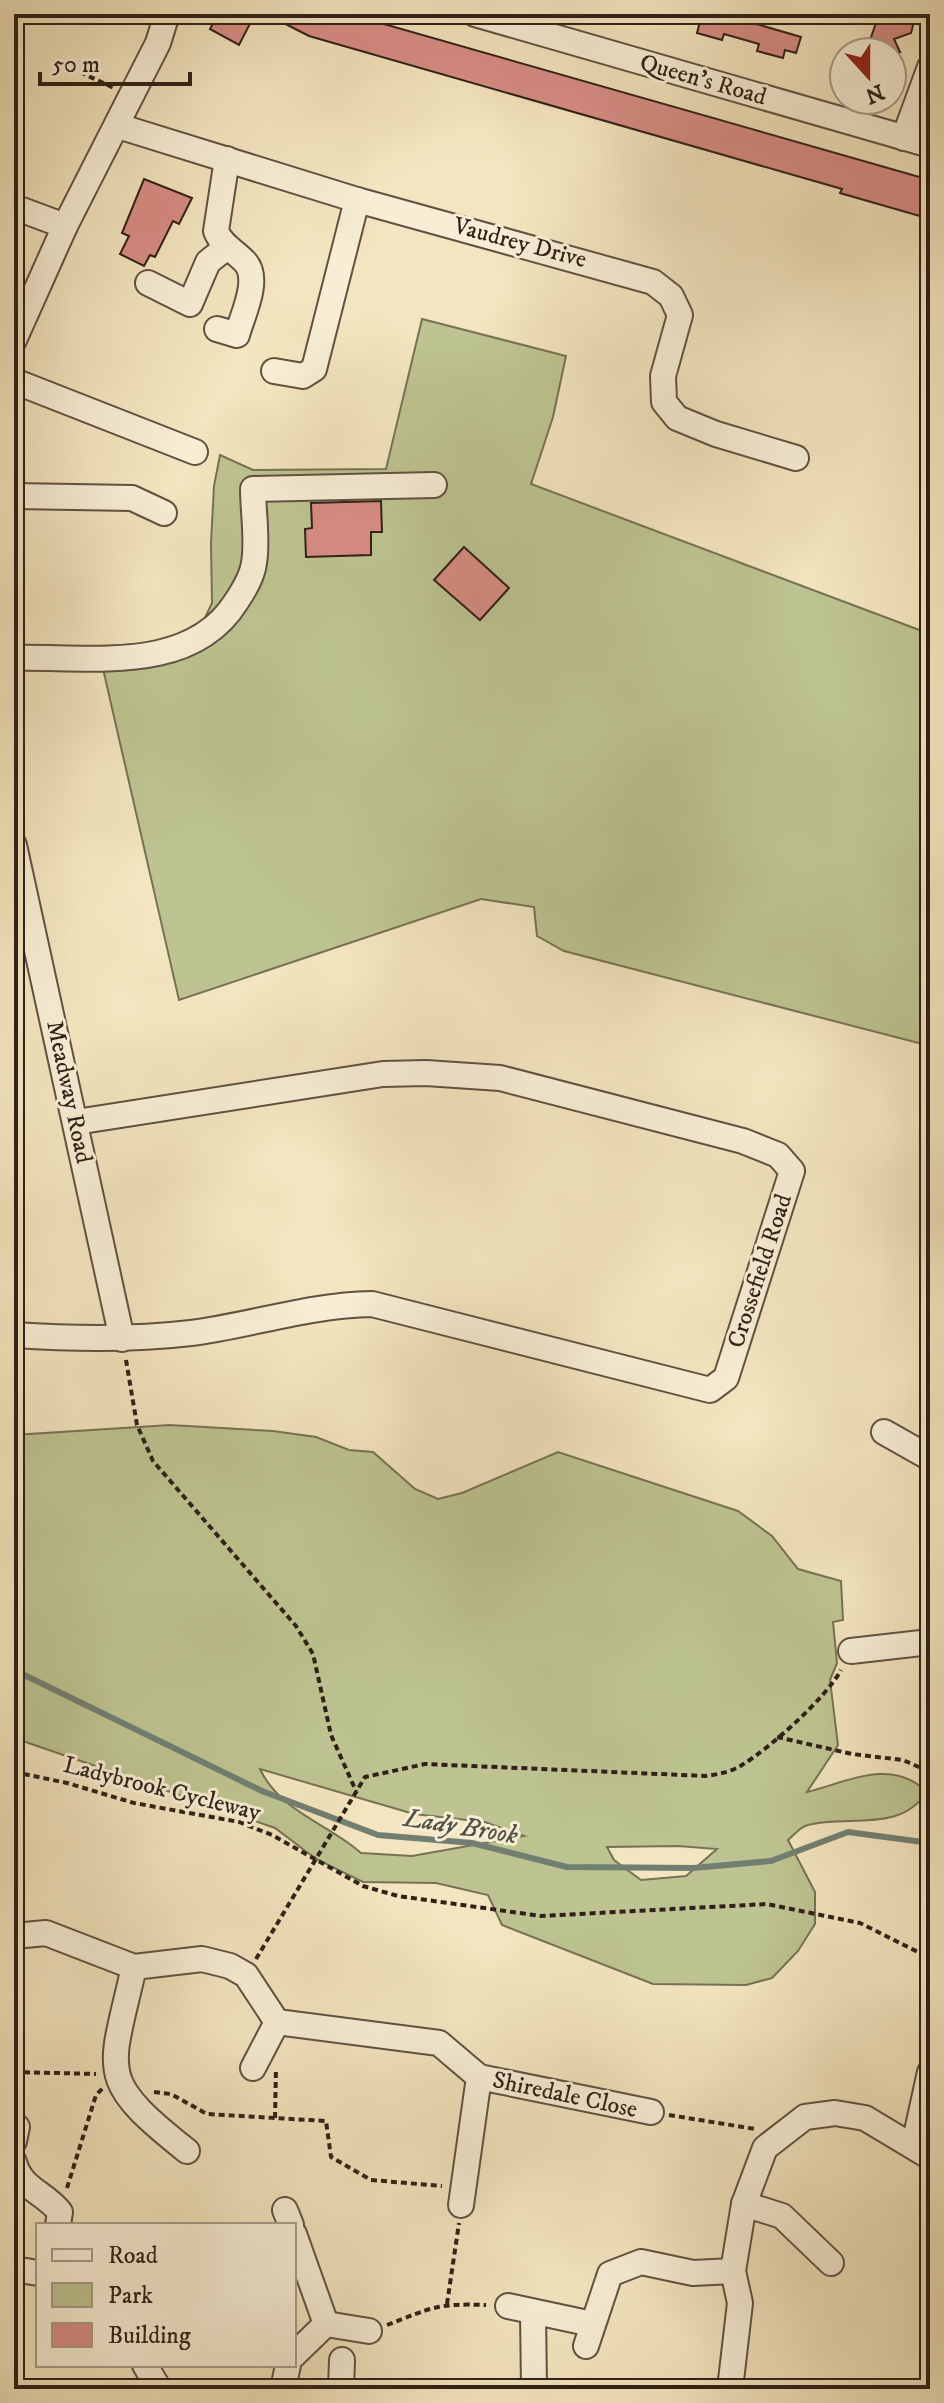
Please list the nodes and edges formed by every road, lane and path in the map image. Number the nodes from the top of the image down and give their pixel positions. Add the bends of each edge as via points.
1 (475, 14) edge
2 (165, 22) edge
3 (930, 67) edge
4 (82, 70) dead end
5 (131, 97) junction
6 (118, 126) junction
7 (904, 138) junction
8 (930, 145) edge
9 (227, 159) junction
10 (357, 200) junction
11 (14, 207) edge
12 (65, 226) junction
13 (227, 247) junction
14 (148, 283) dead end
15 (217, 329) dead end
16 (14, 340) edge
17 (274, 371) dead end
18 (14, 381) edge
19 (195, 452) dead end
20 (796, 458) dead end
21 (434, 485) dead end
22 (14, 496) edge
23 (164, 513) dead end
24 (14, 658) edge
25 (14, 845) edge
26 (76, 1122) junction
27 (14, 1335) edge
28 (122, 1339) junction
29 (884, 1432) dead end
30 (930, 1458) edge
31 (930, 1642) edge
32 (851, 1651) joint
33 (776, 1737) junction
34 (14, 1772) edge
35 (930, 1772) edge
36 (356, 1791) junction
37 (316, 1859) junction
38 (14, 1936) edge
39 (930, 1958) edge
40 (134, 1967) junction
41 (246, 1975) junction
42 (277, 2022) junction
43 (257, 2060) joint
44 (14, 2072) edge
45 (930, 2072) edge
46 (479, 2077) junction
47 (119, 2082) junction
48 (651, 2112) joint
49 (275, 2118) junction
50 (782, 2133) junction
51 (187, 2151) dead end
52 (922, 2151) edge
53 (14, 2162) edge
54 (463, 2196) junction
55 (744, 2204) junction
56 (59, 2219) edge
57 (296, 2240) edge
58 (831, 2263) dead end
59 (14, 2269) edge
60 (733, 2271) junction
61 (36, 2273) edge
62 (447, 2304) junction
63 (508, 2306) joint
64 (533, 2312) junction
65 (326, 2324) junction
66 (369, 2331) joint
67 (296, 2353) edge
68 (342, 2360) dead end
69 (146, 2367) edge
70 (288, 2367) edge
71 (159, 2389) edge
72 (283, 2389) edge
73 (341, 2389) edge
74 (534, 2389) edge
75 (730, 2389) edge

1 - 7 street, Queen's Road
2 - 5 street
3 - 7 street
4 - 5 path
5 - 6 street
6 - 9 street, Vaudrey Drive
6 - 12 street
7 - 8 street, Queen's Road
9 - 10 street, Vaudrey Drive
9 - 13 street via 216,220 219,239
10 - 17 street via 314,369 303,376
10 - 20 street, Vaudrey Drive via 653,282 671,296 680,315 663,376 664,402 677,418
11 - 12 street
12 - 16 street
13 - 14 street via 208,262 190,304
13 - 15 street via 245,261 252,280 237,335
18 - 19 street
21 - 24 street via 253,489 254,562 239,598 209,635 153,655
22 - 23 street via 132,498
25 - 26 street, Meadway Road
26 - 28 street, Meadway Road
26 - 28 street, Crossefield Road via 383,1074 500,1078 743,1141 778,1155 792,1171 726,1378 710,1390 372,1304 333,1305 192,1332
27 - 28 street, Crossefield Road
28 - 36 path via 145,1447 296,1626 313,1654 331,1735
29 - 30 street
31 - 32 street
32 - 33 path via 834,1682
33 - 35 path via 903,1760
33 - 36 path via 743,1765 706,1776 425,1764 365,1777
34 - 37 path, Ladybrook Cycleway via 134,1803 239,1822
36 - 37 path
37 - 39 path, Ladybrook Cycleway via 363,1886 485,1911 541,1916 767,1904 860,1923
37 - 41 path
38 - 40 street via 46,1933
40 - 41 street via 202,1959
40 - 47 street via 114,2058
41 - 42 street
42 - 43 street
42 - 46 street via 439,2043
43 - 49 path via 278,2070
44 - 47 path
45 - 52 street
46 - 48 street, Shiredale Close
46 - 54 street
47 - 49 path via 171,2094 207,2114
47 - 51 street via 144,2117
47 - 56 path via 96,2095
48 - 50 path
49 - 54 path via 326,2121 331,2157 371,2180
50 - 52 street via 805,2117 835,2113 865,2118
50 - 55 street via 760,2158
53 - 56 street via 20,2180 51,2201
54 - 62 path
55 - 58 street via 782,2216
55 - 60 street
57 - 65 street
59 - 61 street
60 - 64 street via 693,2273 641,2262 610,2274 589,2335
60 - 75 street via 740,2303
62 - 63 path
62 - 66 path
63 - 64 street
64 - 74 street
65 - 66 street
65 - 67 street
68 - 73 street
69 - 71 street
70 - 72 street

